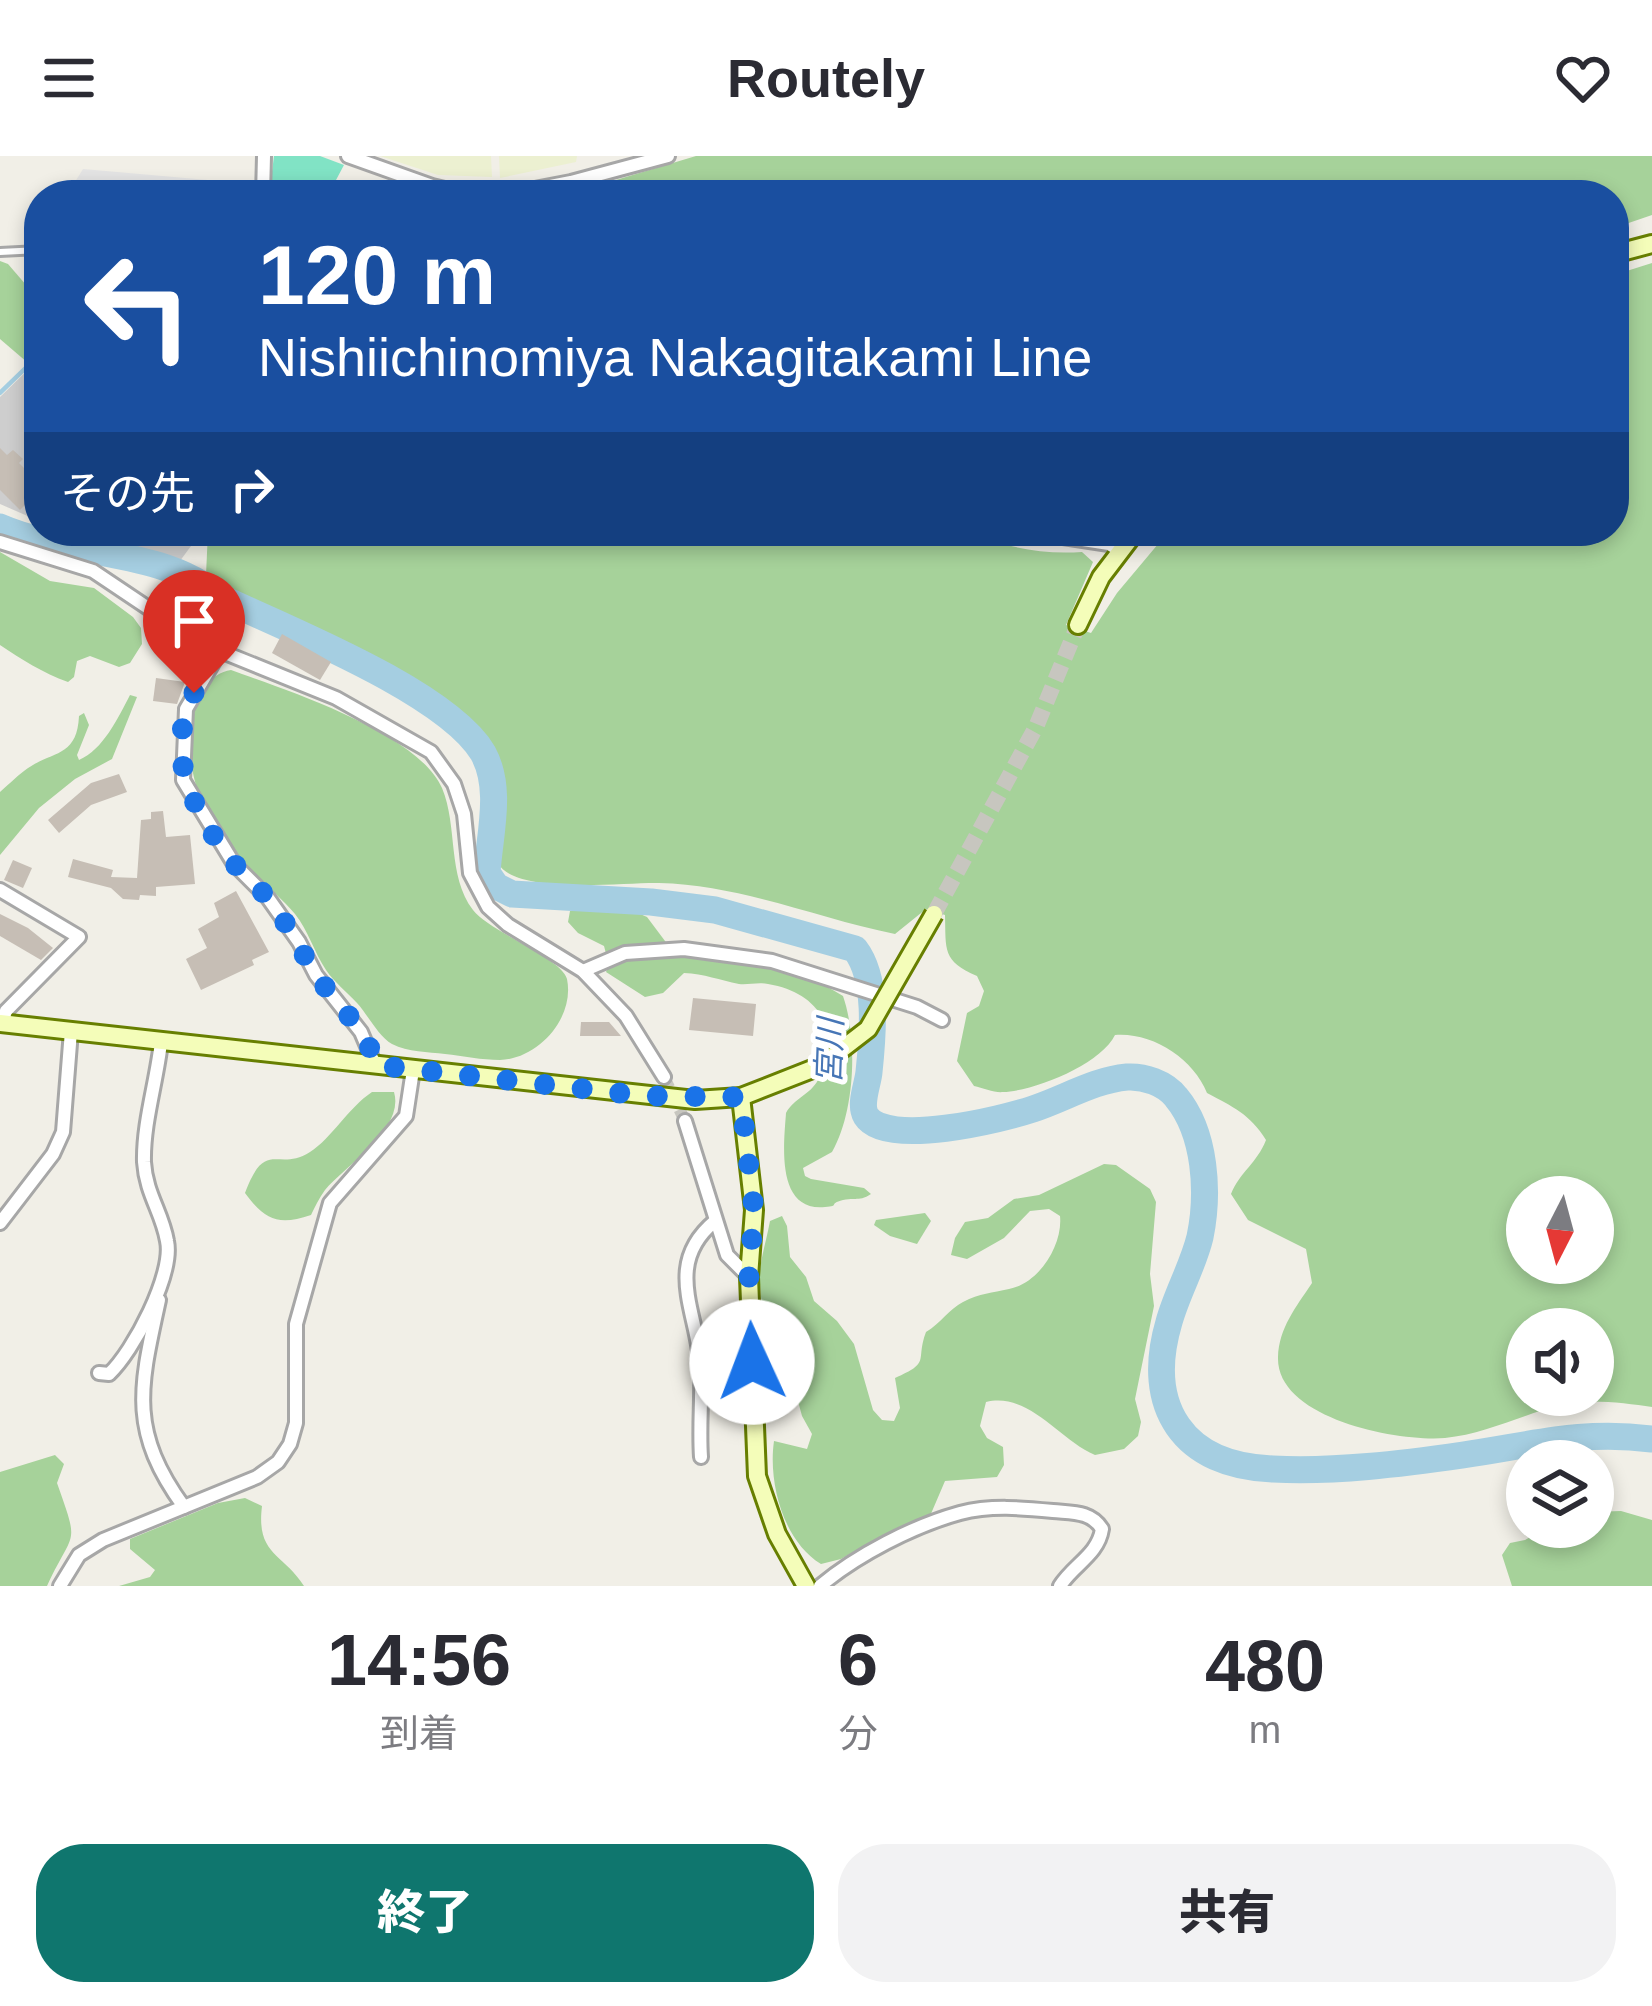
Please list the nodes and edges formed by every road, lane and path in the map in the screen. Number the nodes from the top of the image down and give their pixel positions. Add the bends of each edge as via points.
1 (348, 156) edge
2 (668, 156) edge
3 (415, 180) edge
4 (578, 180) edge
5 (0, 542) edge
6 (1112, 546) edge
7 (1123, 546) edge
8 (1119, 550) junction
9 (1078, 625) tunnel mouth
10 (220, 651) junction
11 (0, 890) edge
12 (934, 914) tunnel mouth
13 (583, 970) junction
14 (942, 1020) dead end
15 (1, 1023) edge
16 (71, 1031) junction
17 (161, 1042) junction
18 (375, 1065) junction
19 (413, 1070) junction
20 (664, 1077) tunnel mouth
21 (741, 1097) junction
22 (685, 1121) tunnel mouth
23 (2, 1217) edge
24 (715, 1221) junction
25 (749, 1277) junction
26 (161, 1287) junction
27 (99, 1373) dead end
28 (701, 1457) dead end
29 (184, 1507) junction
30 (60, 1586) edge
31 (806, 1586) edge
32 (820, 1586) edge
33 (1060, 1586) edge

1 - 3 street
2 - 4 street
5 - 10 street via 94,571
6 - 8 street
7 - 8 main road
8 - 9 main road
10 - 13 street via 336,698 431,752 464,814 477,891 508,925
10 - 18 street via 186,709 183,780 225,850 361,1032
11 - 15 street via 79,937
12 - 21 main road, bridge via 868,1029 820,1066
13 - 14 street via 625,953 684,949 772,961
13 - 20 street via 626,1016
15 - 16 main road
16 - 17 main road
16 - 23 street via 63,1132
17 - 18 main road
17 - 26 street via 144,1157 148,1195 167,1239
18 - 19 main road
19 - 21 main road via 646,1096
19 - 29 street via 406,1116 330,1202 319,1231 296,1324 290,1444 257,1477
21 - 25 main road via 754,1210
22 - 24 street
24 - 25 street via 728,1256
24 - 28 street via 692,1249 685,1292 698,1328
25 - 31 main road via 757,1475
26 - 27 street via 124,1360
26 - 29 street via 141,1395 156,1468
29 - 30 street via 79,1555
32 - 33 street via 925,1527 1014,1508 1083,1514 1102,1529 1094,1551

